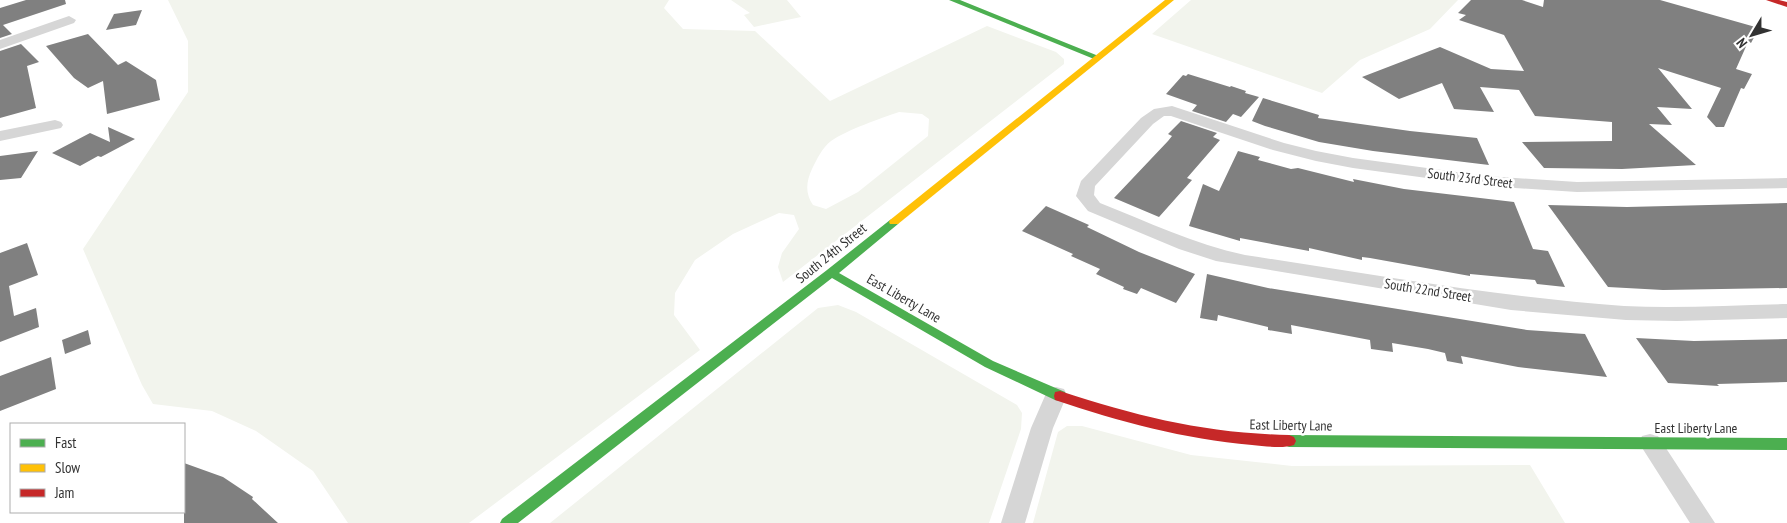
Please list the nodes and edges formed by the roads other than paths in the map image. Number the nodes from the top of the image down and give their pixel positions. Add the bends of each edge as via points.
1 (953, 0) edge
2 (1170, 0) edge
3 (1770, 0) edge
4 (1787, 5) edge
5 (69, 20) dead end
6 (0, 45) edge
7 (1097, 57) junction
8 (55, 125) dead end
9 (0, 136) edge
10 (1787, 183) edge
11 (1085, 196) joint
12 (831, 273) junction
13 (1787, 311) edge
14 (1056, 395) junction
15 (1650, 443) junction
16 (1787, 444) edge
17 (1691, 505) edge
18 (507, 523) edge
19 (1013, 523) edge

1 - 7 main road
2 - 7 main road, South 24th Street
3 - 4 main road
5 - 6 street
7 - 12 main road, South 24th Street
8 - 9 street
10 - 11 street, South 23rd Street via 1577,187 1486,181 1326,158 1279,147 1172,111 1160,112 1147,120 1087,185
11 - 13 street, South 22nd Street via 1094,207 1186,245 1254,262 1510,303 1578,310 1677,314
12 - 14 main road, East Liberty Lane via 989,364
12 - 18 main road, South 24th Street
14 - 15 main road, East Liberty Lane via 1169,428 1265,441
14 - 19 street via 1042,428
15 - 16 main road, East Liberty Lane
15 - 17 street

